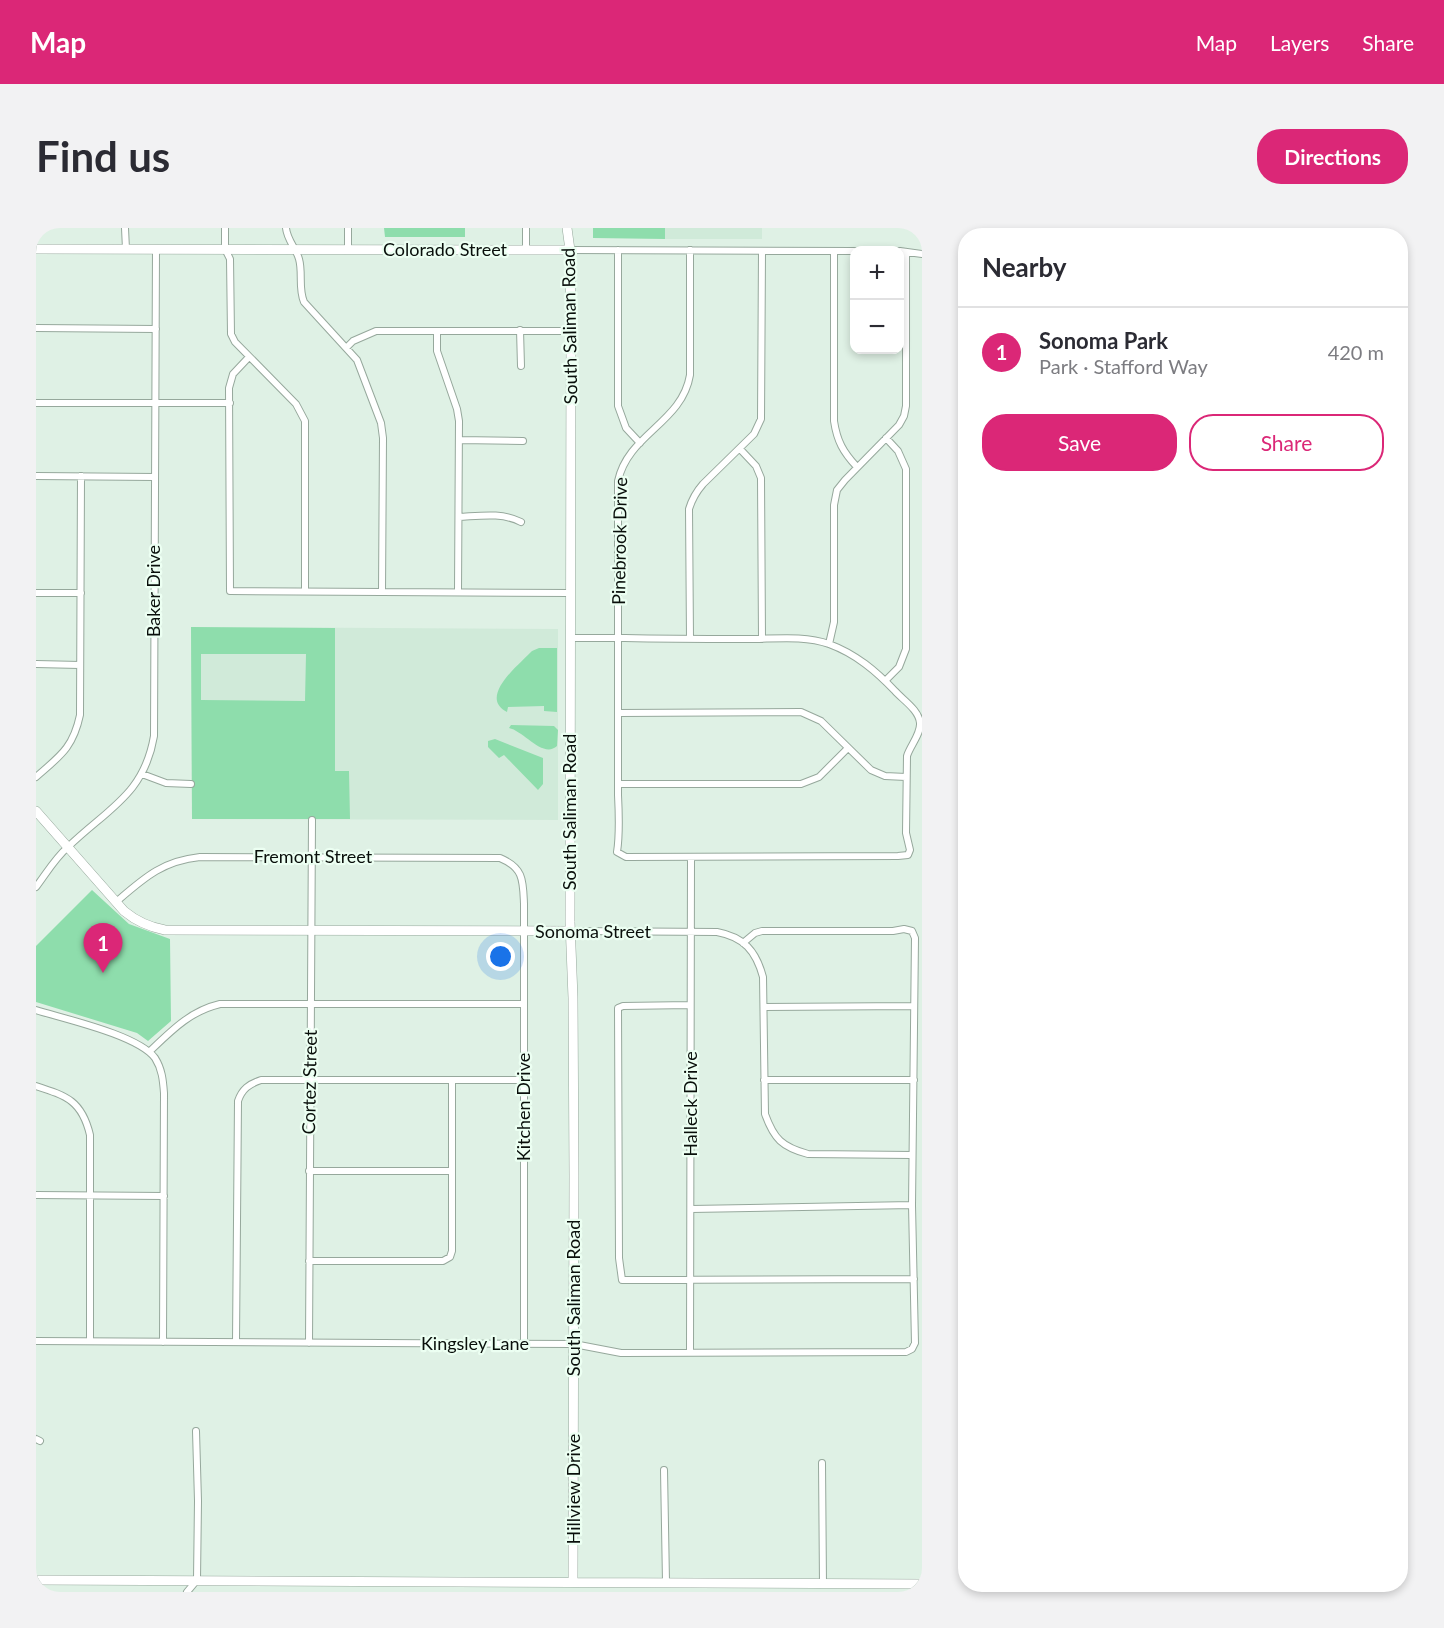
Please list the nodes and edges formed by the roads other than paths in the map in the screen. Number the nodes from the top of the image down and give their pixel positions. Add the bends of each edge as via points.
1 (125, 228) edge
2 (225, 228) edge
3 (286, 228) edge
4 (348, 228) edge
5 (526, 228) edge
6 (567, 228) edge
7 (36, 249) edge
8 (126, 249) junction
9 (156, 249) junction
10 (225, 249) junction
11 (294, 249) junction
12 (348, 250) junction
13 (526, 250) junction
14 (570, 250) junction
15 (618, 250) junction
16 (690, 250) junction
17 (762, 251) junction
18 (834, 251) junction
19 (850, 251) edge
20 (904, 252) edge
21 (922, 252) edge
22 (904, 300) edge
23 (36, 328) edge
24 (156, 329) junction
25 (520, 330) junction
26 (437, 331) junction
27 (571, 331) junction
28 (346, 348) junction
29 (249, 357) junction
30 (521, 366) dead end
31 (36, 403) edge
32 (156, 403) junction
33 (230, 403) junction
34 (886, 438) junction
35 (459, 440) junction
36 (523, 441) dead end
37 (640, 443) junction
38 (740, 448) junction
39 (857, 467) junction
40 (36, 476) edge
41 (81, 476) junction
42 (155, 477) junction
43 (459, 517) junction
44 (521, 522) dead end
45 (305, 591) junction
46 (36, 592) edge
47 (382, 592) junction
48 (458, 592) junction
49 (81, 593) junction
50 (571, 593) junction
51 (570, 638) junction
52 (618, 638) junction
53 (690, 639) junction
54 (762, 639) junction
55 (829, 644) junction
56 (36, 664) edge
57 (80, 665) junction
58 (885, 681) junction
59 (618, 713) junction
60 (849, 748) junction
61 (142, 774) junction
62 (36, 777) edge
63 (906, 777) junction
64 (191, 784) dead end
65 (618, 784) junction
66 (36, 811) edge
67 (312, 820) dead end
68 (67, 847) junction
69 (312, 857) junction
70 (691, 857) junction
71 (519, 872) joint
72 (36, 887) edge
73 (116, 902) junction
74 (312, 931) junction
75 (524, 931) junction
76 (570, 931) junction
77 (690, 932) junction
78 (743, 943) junction
79 (312, 1004) junction
80 (524, 1004) junction
81 (690, 1005) junction
82 (914, 1006) junction
83 (764, 1007) junction
84 (36, 1010) edge
85 (149, 1052) junction
86 (310, 1080) junction
87 (524, 1080) junction
88 (764, 1080) junction
89 (914, 1080) junction
90 (452, 1081) junction
91 (36, 1086) edge
92 (912, 1155) junction
93 (309, 1171) junction
94 (452, 1171) junction
95 (36, 1195) edge
96 (90, 1196) junction
97 (164, 1196) junction
98 (912, 1205) junction
99 (691, 1209) junction
100 (309, 1261) junction
101 (914, 1279) junction
102 (690, 1280) junction
103 (36, 1341) edge
104 (90, 1341) junction
105 (163, 1342) junction
106 (236, 1342) junction
107 (309, 1343) junction
108 (524, 1344) junction
109 (574, 1344) junction
110 (690, 1352) junction
111 (574, 1396) joint
112 (196, 1431) dead end
113 (822, 1463) dead end
114 (664, 1470) dead end
115 (36, 1580) edge
116 (197, 1580) junction
117 (573, 1581) junction
118 (666, 1582) junction
119 (823, 1584) junction
120 (922, 1584) edge
121 (187, 1592) edge

1 - 8 street
2 - 10 street
3 - 11 street
4 - 12 street
5 - 13 street
6 - 14 street, South Saliman Road
7 - 8 street, Colorado Street
8 - 9 street, Colorado Street
9 - 10 street, Colorado Street
9 - 24 street, Baker Drive
10 - 11 street, Colorado Street
10 - 29 street via 230,259 231,334
11 - 12 street, Colorado Street
11 - 28 street via 304,302
12 - 13 street, Colorado Street
13 - 14 street, Colorado Street
14 - 15 street, Colorado Street
14 - 27 street, South Saliman Road
15 - 16 street, Colorado Street
15 - 37 street via 618,406 626,428
16 - 17 street, Colorado Street
16 - 37 street, Pinebrook Drive via 688,389 679,405
17 - 18 street, Colorado Street
17 - 38 street via 761,419 754,434
18 - 19 street, Colorado Street
18 - 39 street via 834,421 840,447
20 - 21 street
22 - 34 street via 906,406 899,425
23 - 24 street
24 - 32 street, Baker Drive
25 - 26 street
25 - 27 street
25 - 30 street
26 - 28 street via 376,332
26 - 35 street via 437,351 457,409
27 - 50 street, South Saliman Road
28 - 47 street via 360,365 382,430
29 - 33 street via 231,378
29 - 45 street via 296,404 305,421
31 - 32 street
32 - 33 street
32 - 42 street, Baker Drive
33 - 45 street via 230,591
34 - 39 street
34 - 58 street via 898,451 906,469 906,649 899,667
35 - 36 street
35 - 43 street
37 - 52 street, Pinebrook Drive via 624,462 618,481
38 - 53 street via 696,492 689,509
38 - 54 street via 761,478
39 - 55 street via 837,490 834,505 834,622
40 - 41 street
41 - 42 street
41 - 49 street
42 - 61 street, Baker Drive via 154,736
43 - 44 street via 502,516
43 - 48 street
45 - 47 street
46 - 49 street
47 - 48 street
48 - 50 street
49 - 57 street
50 - 51 street, South Saliman Road
51 - 52 street
51 - 76 street, South Saliman Road
52 - 53 street
52 - 59 street, Pinebrook Drive
53 - 54 street
54 - 55 street
55 - 58 street via 858,657
56 - 57 street
57 - 62 street via 80,715 75,735 63,754
58 - 63 street via 916,713 920,723 909,749
59 - 60 street via 801,712 821,721
59 - 65 street, Pinebrook Drive
60 - 63 street via 871,770 885,776
60 - 65 street via 819,777 801,784
61 - 64 street via 166,783
61 - 68 street, Baker Drive via 123,798
63 - 70 street via 908,855
65 - 70 street, Pinebrook Drive via 617,852 626,857
66 - 68 street, Sonoma Street
67 - 69 street, Cortez Street
68 - 72 street, Baker Drive
68 - 73 street, Sonoma Street
69 - 71 street, Fremont Street via 500,858 512,863
69 - 73 street, Fremont Street via 183,859 159,867
69 - 74 street, Cortez Street
70 - 77 street, Halleck Drive
71 - 75 street, Kitchen Drive via 523,881
73 - 74 street, Sonoma Street via 141,923 165,930
74 - 75 street, Sonoma Street
74 - 79 street, Cortez Street
75 - 76 street, Sonoma Street
75 - 80 street, Kitchen Drive
76 - 77 street, Sonoma Street
76 - 109 street, South Saliman Road
77 - 78 street, Sonoma Street via 729,934
77 - 81 street, Halleck Drive
78 - 82 street via 762,931 904,929 915,938
78 - 83 street via 760,963
79 - 80 street
79 - 85 street via 220,1004 204,1008 182,1020
79 - 86 street, Cortez Street
80 - 87 street, Kitchen Drive
81 - 99 street, Halleck Drive
81 - 102 street via 618,1008 622,1280
82 - 83 street
82 - 89 street
83 - 88 street
84 - 85 street via 131,1040
85 - 97 street via 163,1078
86 - 90 street
86 - 93 street, Cortez Street
86 - 106 street via 261,1080 248,1086 238,1101
87 - 90 street
87 - 108 street, Kitchen Drive
88 - 89 street
88 - 92 street via 765,1114 771,1129 794,1150 817,1155
89 - 92 street
90 - 94 street
91 - 96 street via 69,1099 85,1117 90,1135
92 - 98 street
93 - 94 street
93 - 100 street, Cortez Street
94 - 100 street via 452,1251 446,1260
95 - 96 street
96 - 97 street
96 - 104 street
97 - 105 street
98 - 99 street
98 - 101 street
99 - 102 street, Halleck Drive
100 - 107 street, Cortez Street
101 - 102 street
101 - 110 street, Kingsley Lane via 915,1343 906,1352
102 - 110 street, Halleck Drive
103 - 104 street, Kingsley Lane
104 - 105 street, Kingsley Lane
105 - 106 street, Kingsley Lane
106 - 107 street, Kingsley Lane
107 - 108 street, Kingsley Lane
108 - 109 street, Kingsley Lane
109 - 110 street, Kingsley Lane via 621,1353
109 - 111 street, South Saliman Road
111 - 117 street, Hillview Drive
112 - 116 street
113 - 119 street
114 - 118 street
115 - 116 street
116 - 117 street
116 - 121 street
117 - 118 street
118 - 119 street
119 - 120 street

